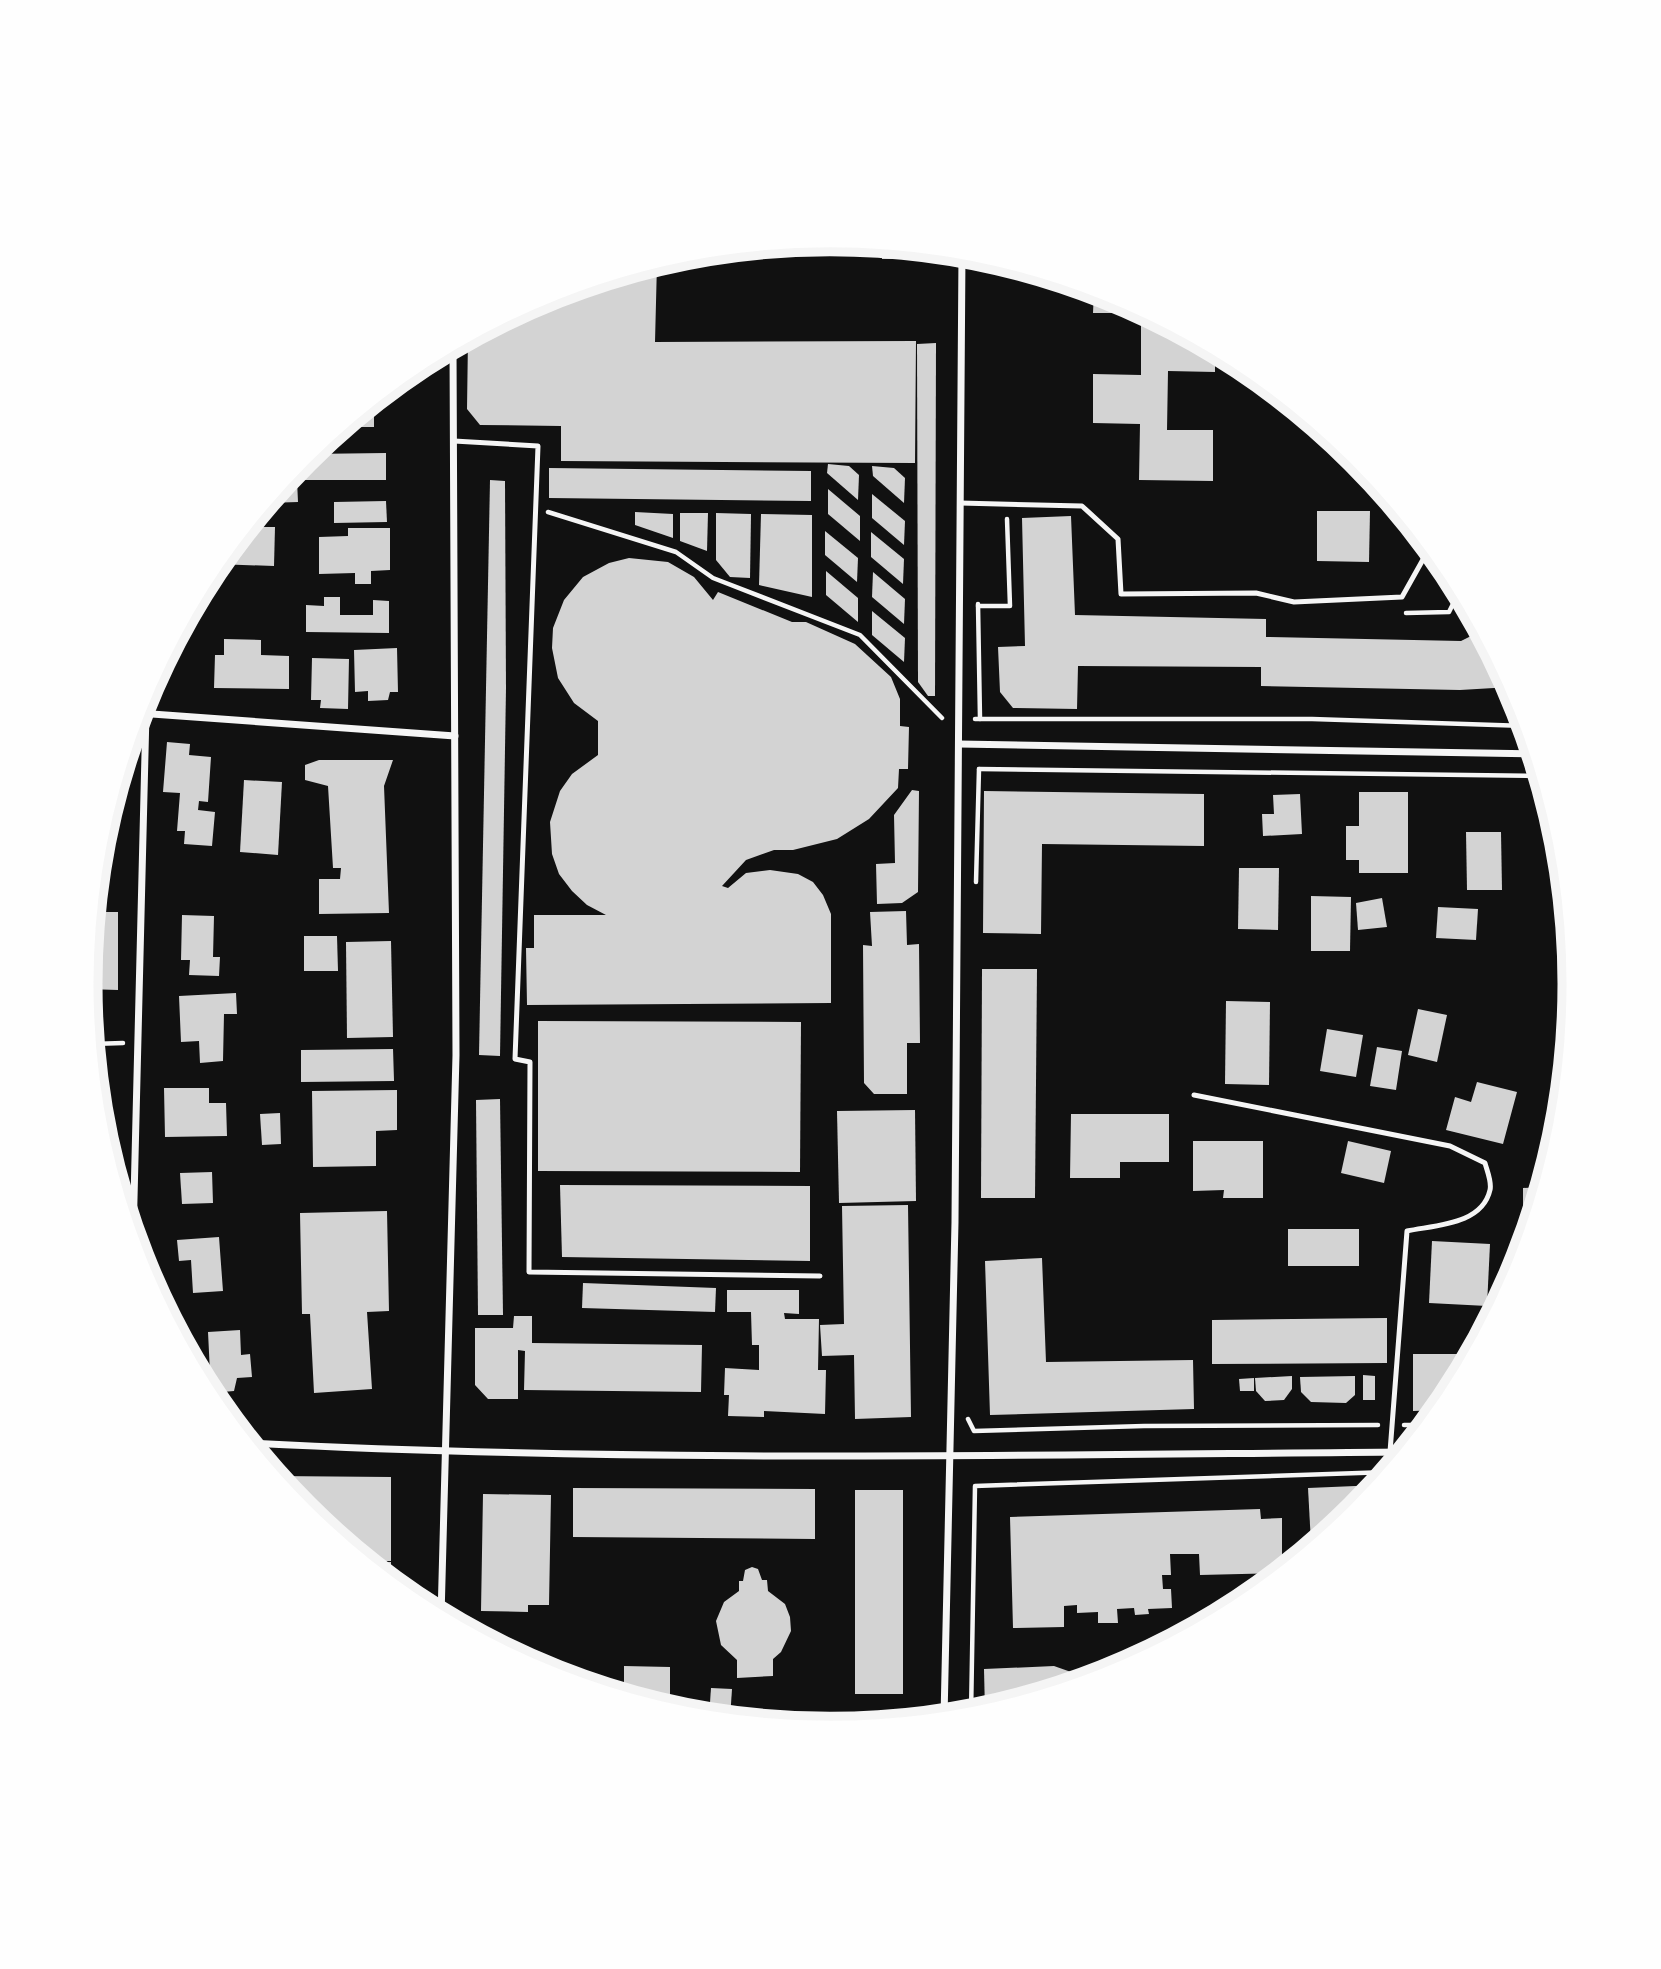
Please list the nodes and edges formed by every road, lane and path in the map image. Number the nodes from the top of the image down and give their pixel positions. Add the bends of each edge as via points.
1 (962, 264) edge
2 (453, 357) edge
3 (454, 441) junction
4 (960, 503) junction
5 (535, 508) junction
6 (1425, 557) edge
7 (150, 714) edge
8 (959, 719) junction
9 (1515, 726) edge
10 (455, 736) junction
11 (142, 737) edge
12 (959, 744) junction
13 (1525, 754) edge
14 (959, 769) junction
15 (1532, 776) edge
16 (137, 1043) junction
17 (101, 1044) edge
18 (1194, 1095) dead end
19 (134, 1209) edge
20 (820, 1276) dead end
21 (1392, 1425) junction
22 (1416, 1425) edge
23 (974, 1431) dead end
24 (260, 1444) edge
25 (1391, 1452) joint
26 (446, 1453) junction
27 (950, 1456) junction
28 (1376, 1472) edge
29 (441, 1605) edge
30 (971, 1703) edge
31 (944, 1708) edge

1 - 4 street
2 - 3 street
3 - 5 lane via 538,446
3 - 10 street
4 - 6 lane via 1082,506 1118,538 1121,594 1256,593 1294,602 1402,597
4 - 8 street
5 - 8 path via 676,552 713,578 860,635 943,719
5 - 20 lane via 515,1059 530,1062 529,1272
7 - 10 street
8 - 9 path via 1312,719
8 - 12 street
10 - 26 street via 456,1055
11 - 16 street
12 - 13 street
12 - 14 street
14 - 15 path
14 - 27 street
16 - 17 path
16 - 19 street
18 - 21 lane via 1450,1146 1485,1163 1491,1188 1484,1204 1467,1219 1407,1231
21 - 22 path
21 - 23 path
21 - 25 lane
24 - 26 street
25 - 27 street
26 - 27 street
26 - 29 street
27 - 31 street
28 - 30 path via 975,1486

